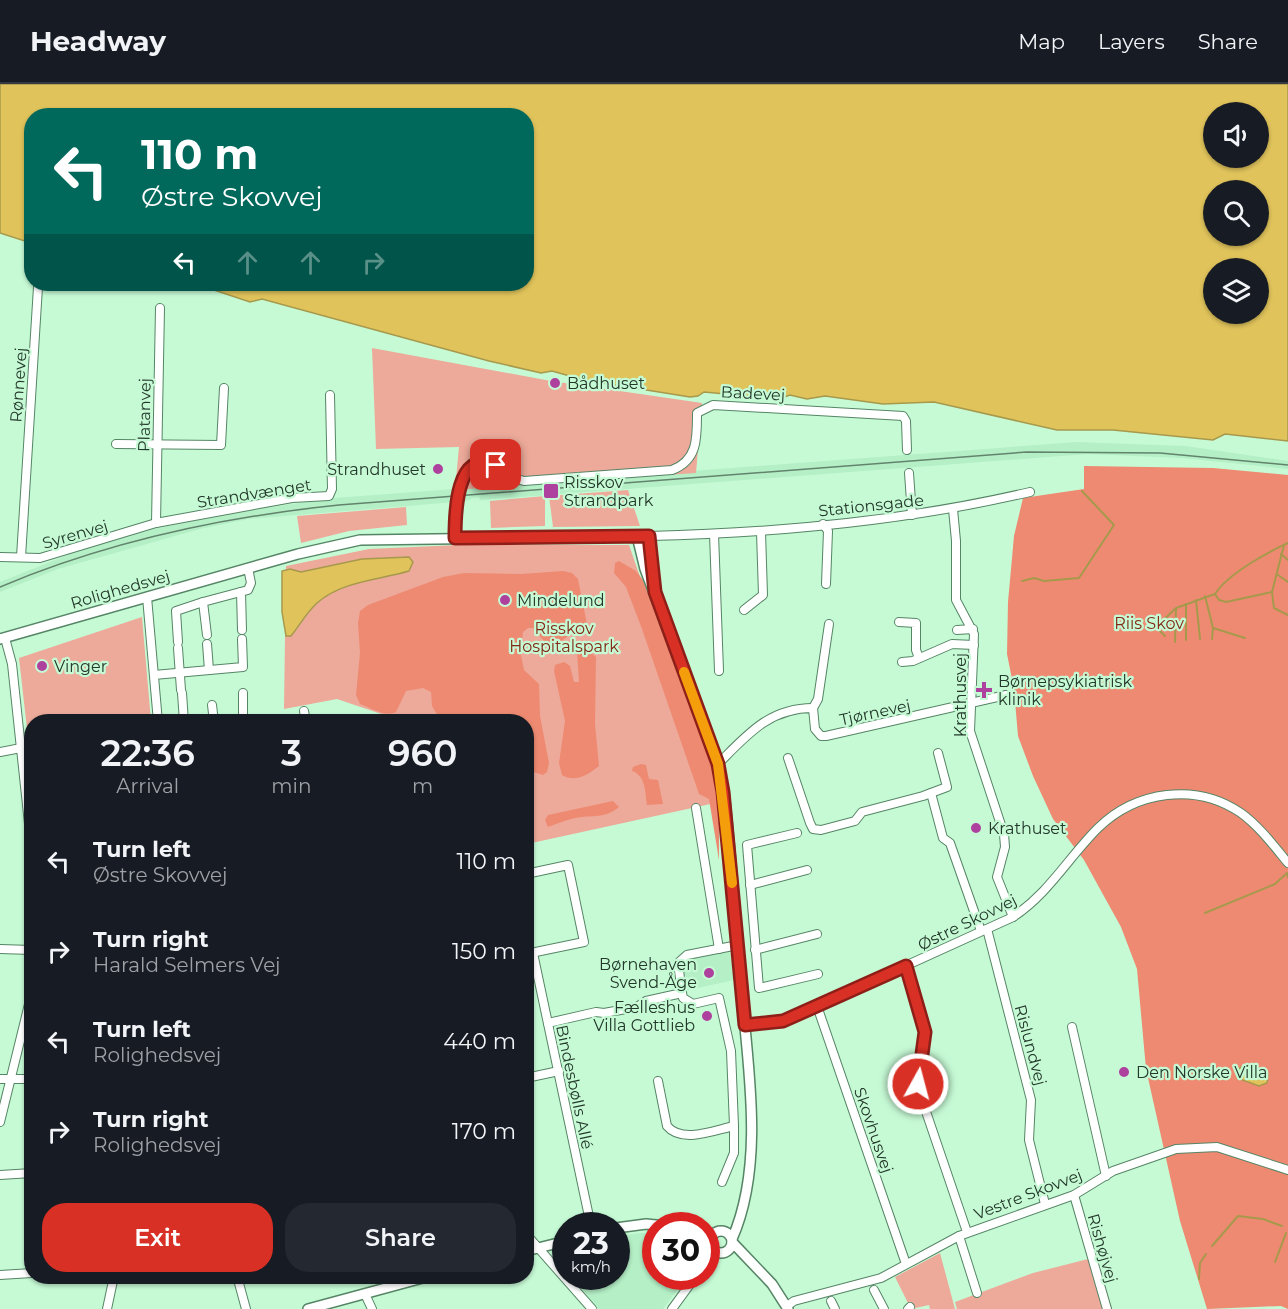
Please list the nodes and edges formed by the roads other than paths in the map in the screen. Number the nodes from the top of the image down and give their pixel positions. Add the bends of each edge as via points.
1 (38, 291) edge
2 (160, 308) dead end
3 (224, 388) dead end
4 (330, 396) dead end
5 (116, 444) dead end
6 (157, 444) junction
7 (907, 450) dead end
8 (909, 473) dead end
9 (1030, 492) dead end
10 (953, 509) junction
11 (912, 515) junction
12 (156, 523) junction
13 (823, 524) junction
14 (762, 532) junction
15 (714, 534) junction
16 (637, 536) junction
17 (649, 536) junction
18 (455, 538) junction
19 (0, 557) edge
20 (21, 557) junction
21 (248, 568) junction
22 (826, 584) dead end
23 (241, 592) junction
24 (655, 592) junction
25 (147, 597) junction
26 (203, 602) junction
27 (744, 610) dead end
28 (899, 622) dead end
29 (829, 624) dead end
30 (972, 628) junction
31 (242, 630) dead end
32 (957, 630) dead end
33 (207, 635) dead end
34 (3, 639) edge
35 (242, 639) dead end
36 (207, 644) dead end
37 (974, 645) junction
38 (919, 658) junction
39 (902, 662) dead end
40 (209, 670) junction
41 (719, 670) dead end
42 (180, 673) junction
43 (154, 675) junction
44 (243, 693) dead end
45 (1006, 695) dead end
46 (971, 704) junction
47 (212, 705) dead end
48 (813, 708) junction
49 (304, 711) dead end
50 (157, 714) edge
51 (183, 714) edge
52 (213, 714) edge
53 (243, 714) edge
54 (305, 714) edge
55 (21, 748) junction
56 (0, 752) edge
57 (938, 753) dead end
58 (788, 758) dead end
59 (718, 764) junction
60 (24, 776) edge
61 (931, 793) junction
62 (696, 808) dead end
63 (797, 833) dead end
64 (1288, 863) edge
65 (807, 870) dead end
66 (534, 872) edge
67 (750, 885) junction
68 (1013, 917) junction
69 (984, 930) junction
70 (817, 934) dead end
71 (738, 945) junction
72 (0, 949) edge
73 (718, 949) junction
74 (24, 950) edge
75 (755, 950) junction
76 (534, 953) edge
77 (906, 966) junction
78 (534, 969) edge
79 (818, 974) dead end
80 (758, 980) junction
81 (741, 982) junction
82 (682, 993) junction
83 (817, 1006) junction
84 (548, 1023) junction
85 (24, 1025) edge
86 (745, 1025) junction
87 (1072, 1027) dead end
88 (559, 1071) junction
89 (534, 1076) edge
90 (0, 1079) edge
91 (11, 1079) junction
92 (24, 1079) edge
93 (658, 1081) dead end
94 (0, 1122) edge
95 (734, 1126) junction
96 (1288, 1170) edge
97 (24, 1174) edge
98 (0, 1175) edge
99 (1106, 1176) junction
100 (722, 1182) dead end
101 (1074, 1194) junction
102 (1045, 1204) junction
103 (588, 1212) edge
104 (739, 1213) junction
105 (720, 1228) edge
106 (720, 1234) edge
107 (963, 1234) junction
108 (732, 1240) junction
109 (534, 1242) edge
110 (552, 1245) edge
111 (540, 1248) junction
112 (534, 1249) edge
113 (720, 1249) edge
114 (726, 1252) junction
115 (749, 1261) junction
116 (906, 1264) junction
117 (24, 1274) edge
118 (0, 1275) edge
119 (112, 1284) edge
120 (239, 1284) edge
121 (401, 1284) edge
122 (686, 1290) edge
123 (874, 1290) dead end
124 (977, 1293) dead end
125 (365, 1294) junction
126 (788, 1307) edge
127 (107, 1309) edge
128 (246, 1309) edge
129 (308, 1309) edge
130 (372, 1309) edge
131 (592, 1309) edge
132 (672, 1309) edge
133 (884, 1309) edge
134 (1107, 1309) edge

1 - 20 street, Rønnevej
2 - 6 street, Platanvej
3 - 6 street via 221,445
4 - 12 street, Strandvænget via 329,496 292,498
5 - 6 street
6 - 12 street, Platanvej
7 - 18 street, Badevej via 903,416 713,405 697,413 697,437 690,458 672,470 524,481 507,476 488,462 476,463 461,483
8 - 11 street
9 - 10 street, Stationsgade
10 - 11 street, Stationsgade
10 - 30 street, Krathusvej via 956,600
11 - 13 street, Stationsgade
12 - 20 street, Syrenvej via 56,555
13 - 14 street, Stationsgade
13 - 22 street via 828,531
14 - 15 street, Stationsgade
14 - 27 street via 764,595
15 - 17 street, Stationsgade
15 - 41 street
16 - 17 street, Rolighedsvej
16 - 18 street, Rolighedsvej
16 - 24 street via 638,550
17 - 24 street
18 - 21 street, Rolighedsvej via 360,540
19 - 20 street, Syrenvej
21 - 23 street via 251,586
21 - 25 street, Rolighedsvej
23 - 26 street
23 - 31 street
24 - 59 street
25 - 34 street, Rolighedsvej
25 - 43 street
26 - 33 street
26 - 42 street via 176,611
28 - 38 street via 916,623
29 - 48 street via 818,699
30 - 32 street, Krathusvej
30 - 37 street, Krathusvej
34 - 55 street via 12,664
35 - 40 street via 243,667
36 - 40 street
37 - 38 street, Krathusvej via 951,644
37 - 46 street, Krathusvej
38 - 39 street, Krathusvej
40 - 42 street
42 - 43 street
42 - 51 street
43 - 50 street
44 - 53 street
45 - 46 street, Tjørnevej
46 - 48 street, Tjørnevej via 826,736 816,729
46 - 68 street, Krathusvej via 972,744 1004,834 1005,847 997,877
47 - 52 street
48 - 59 street, Tjørnevej via 782,711 752,730
49 - 54 street
55 - 56 street
55 - 60 street
57 - 61 street via 947,787
58 - 61 street via 813,829 855,821 862,812
59 - 71 street
61 - 69 street, Rislundvej via 943,838 951,843
62 - 73 street
63 - 67 street via 747,845
64 - 68 street, Østre Skovvej via 1241,813 1218,801 1162,794 1143,799 1100,826 1047,890
65 - 67 street
66 - 76 street, Bindesbølls Allé via 568,866 584,942
67 - 75 street
68 - 69 street, Østre Skovvej
69 - 77 street, Østre Skovvej
69 - 102 street, Rislundvej via 1031,1100 1029,1140
70 - 75 street
71 - 73 street
71 - 81 street
72 - 74 street
73 - 82 street via 687,955 678,963
75 - 80 street
77 - 83 street, Østre Skovvej
77 - 107 street via 925,1032 920,1094
78 - 84 street, Bindesbølls Allé
79 - 80 street via 759,988
80 - 81 street
81 - 86 street
82 - 84 street via 646,1001 637,1008
82 - 95 street via 693,1004 719,998 731,1051
83 - 86 street, Østre Skovvej via 783,1021
83 - 116 street, Skovhusvej
84 - 88 street, Bindesbølls Allé
85 - 91 street
86 - 104 street via 752,1144
87 - 99 street, Vestre Skovvej
88 - 89 street
88 - 103 street, Bindesbølls Allé
90 - 91 street
91 - 92 street
91 - 94 street
93 - 95 street via 670,1130 687,1136
95 - 100 street via 734,1153
96 - 99 street, Vestre Skovvej via 1217,1147 1176,1149
97 - 98 street
99 - 101 street, Vestre Skovvej
101 - 102 street, Vestre Skovvej
101 - 134 street, Rishøjvej
102 - 107 street, Vestre Skovvej
104 - 105 street
104 - 108 street
106 - 108 street
107 - 116 street, Vestre Skovvej
107 - 124 street, Vestre Skovvej
108 - 114 street
108 - 115 street
109 - 111 street
110 - 111 street
111 - 112 street
111 - 131 street
113 - 114 street
114 - 115 street
115 - 126 street
116 - 126 street, Vestre Skovvej via 868,1283 794,1301
117 - 118 street
119 - 127 street
120 - 128 street
121 - 125 street
122 - 132 street
123 - 133 street
125 - 129 street
125 - 130 street

